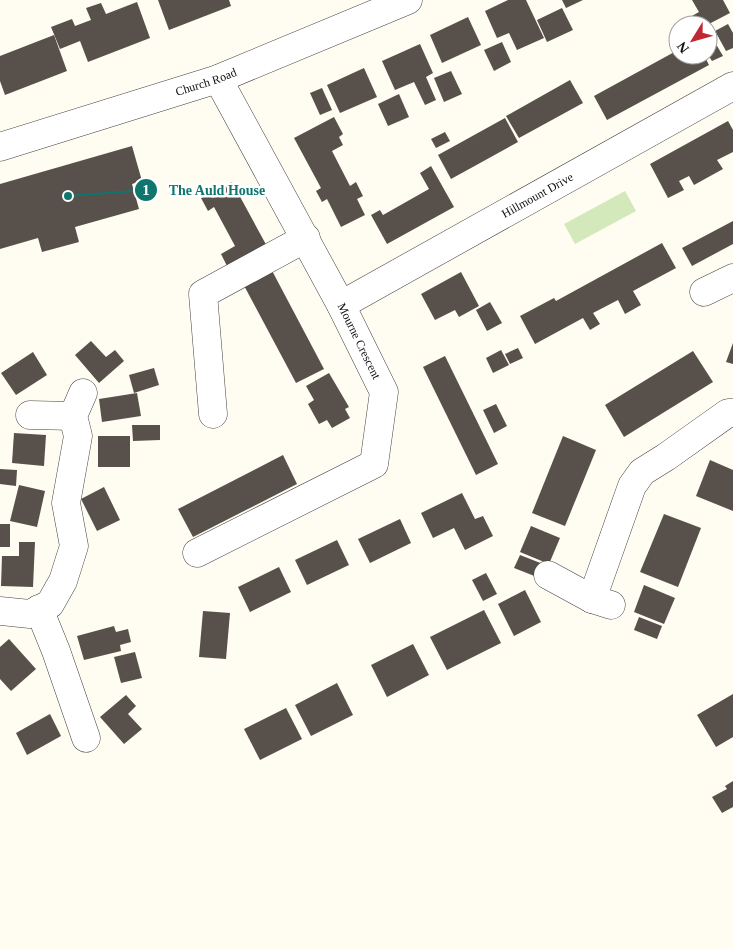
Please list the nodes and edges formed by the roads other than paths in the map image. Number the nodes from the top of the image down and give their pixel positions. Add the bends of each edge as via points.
1 (408, 0) edge
2 (218, 79) junction
3 (733, 86) edge
4 (0, 147) edge
5 (306, 238) junction
6 (733, 278) edge
7 (704, 292) dead end
8 (341, 305) junction
9 (733, 412) edge
10 (213, 414) dead end
11 (30, 415) dead end
12 (197, 553) dead end
13 (548, 575) dead end
14 (39, 609) junction
15 (0, 611) edge
16 (86, 738) dead end

1 - 2 street, Church Road
2 - 4 street, Church Road
2 - 5 street, Mourne Crescent
3 - 8 street, Hillmount Drive
5 - 8 street, Mourne Crescent
5 - 10 street via 203,294
6 - 7 street
8 - 12 street, Mourne Crescent via 384,392 374,464
9 - 13 street via 642,472 632,486 602,602
11 - 14 street via 78,404 78,436 66,503 74,546 63,580 50,604
14 - 15 street via 30,614
14 - 16 street

